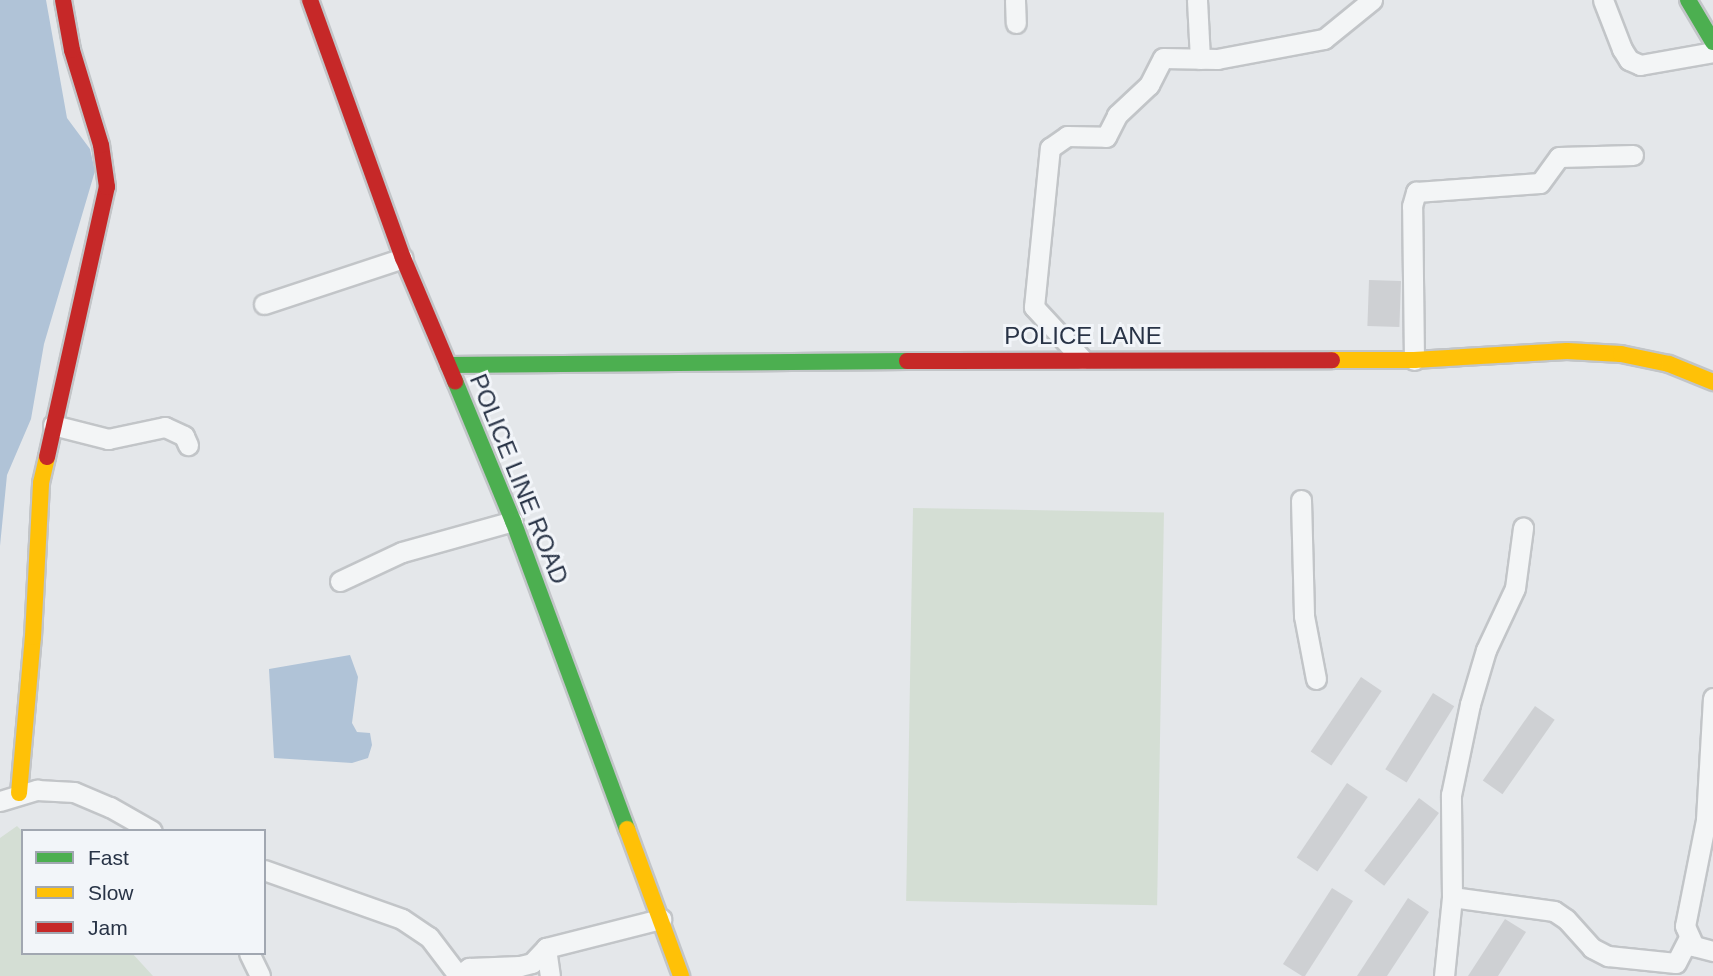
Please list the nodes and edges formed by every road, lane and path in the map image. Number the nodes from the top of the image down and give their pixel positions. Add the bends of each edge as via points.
1 (63, 0) edge
2 (310, 0) edge
3 (1015, 0) edge
4 (1197, 0) edge
5 (1372, 0) edge
6 (1603, 0) edge
7 (1688, 0) edge
8 (1016, 23) dead end
9 (1713, 42) edge
10 (1713, 52) edge
11 (1200, 60) junction
12 (1633, 155) dead end
13 (403, 258) junction
14 (264, 304) dead end
15 (1082, 359) junction
16 (1414, 360) junction
17 (448, 365) junction
18 (1713, 382) edge
19 (53, 425) junction
20 (188, 444) dead end
21 (1301, 500) dead end
22 (513, 521) junction
23 (1523, 528) dead end
24 (340, 580) dead end
25 (1316, 679) dead end
26 (1713, 698) edge
27 (19, 793) junction
28 (0, 801) edge
29 (1709, 820) edge
30 (148, 829) edge
31 (266, 871) edge
32 (1452, 897) junction
33 (661, 919) junction
34 (1688, 939) junction
35 (546, 948) junction
36 (1713, 950) edge
37 (250, 955) edge
38 (458, 975) edge
39 (260, 976) edge
40 (550, 976) edge
41 (681, 976) edge
42 (1444, 976) edge

1 - 19 street via 72,50 101,145 107,187
2 - 13 street, POLICE LINE ROAD
3 - 8 street
4 - 11 street
5 - 11 street via 1324,39
6 - 10 street via 1629,60 1640,65
7 - 9 street
11 - 15 street via 1163,58 1149,85 1117,115 1106,137 1067,136 1050,148 1034,307
12 - 16 street via 1559,157 1540,183 1416,192 1412,206
13 - 14 street
13 - 17 street, POLICE LINE ROAD
15 - 16 street, POLICE LANE
15 - 17 street, POLICE LANE
16 - 18 street, POLICE LANE via 1567,351 1621,354 1669,364
17 - 22 street, POLICE LINE ROAD
19 - 20 street via 108,439 166,427 184,436
19 - 27 street via 41,483
21 - 25 street via 1304,616
22 - 24 street via 402,552
22 - 33 street, POLICE LINE ROAD
23 - 32 street via 1515,588 1486,650 1451,795
26 - 29 street
27 - 28 street
27 - 30 street via 75,792
29 - 34 street via 1685,926
31 - 38 street via 402,919 429,937
32 - 34 street via 1554,911 1592,948 1608,956 1676,963
32 - 42 street
33 - 35 street
33 - 41 street, POLICE LINE ROAD
34 - 36 street via 1693,946
35 - 38 street via 531,963 469,968
35 - 40 street
37 - 39 street

